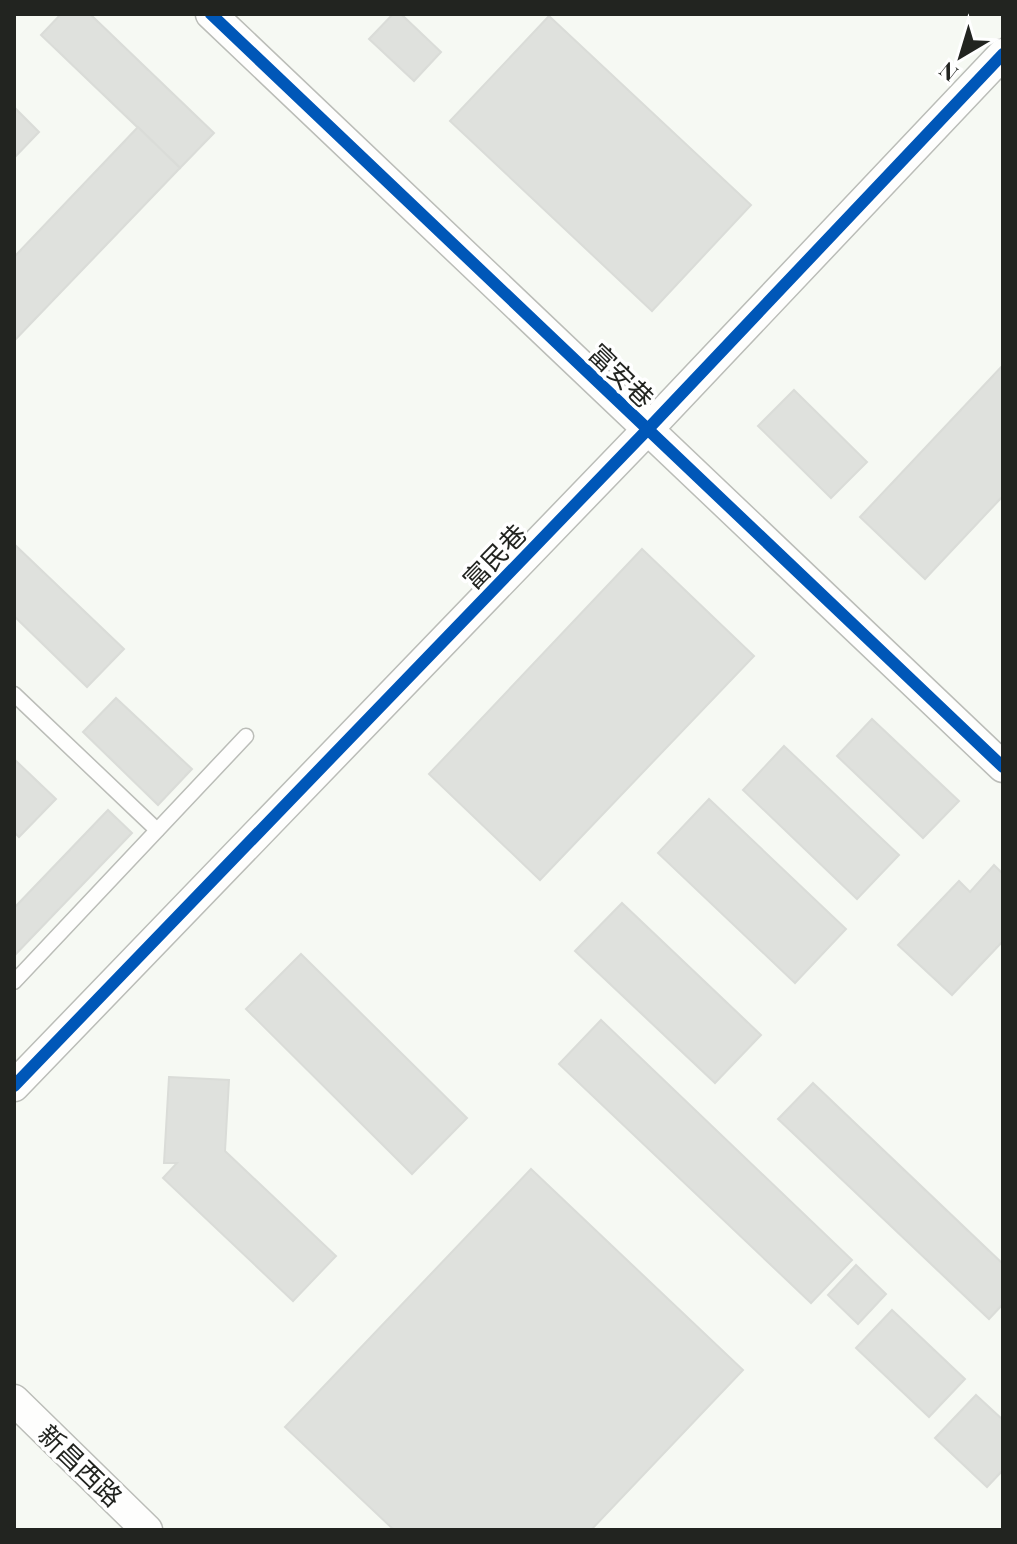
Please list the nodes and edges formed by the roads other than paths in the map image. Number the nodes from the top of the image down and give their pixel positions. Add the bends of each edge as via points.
1 (211, 14) edge
2 (1003, 54) edge
3 (648, 429) junction
4 (14, 694) edge
5 (246, 736) dead end
6 (1003, 767) edge
7 (157, 830) junction
8 (14, 982) edge
9 (14, 1086) edge
10 (14, 1400) edge
11 (147, 1530) edge

1 - 3 street, 富安巷
2 - 3 street, 富民巷
3 - 6 street, 富安巷
3 - 9 street, 富民巷
4 - 7 lane
5 - 7 lane
7 - 8 lane
10 - 11 street, 新昌西路

